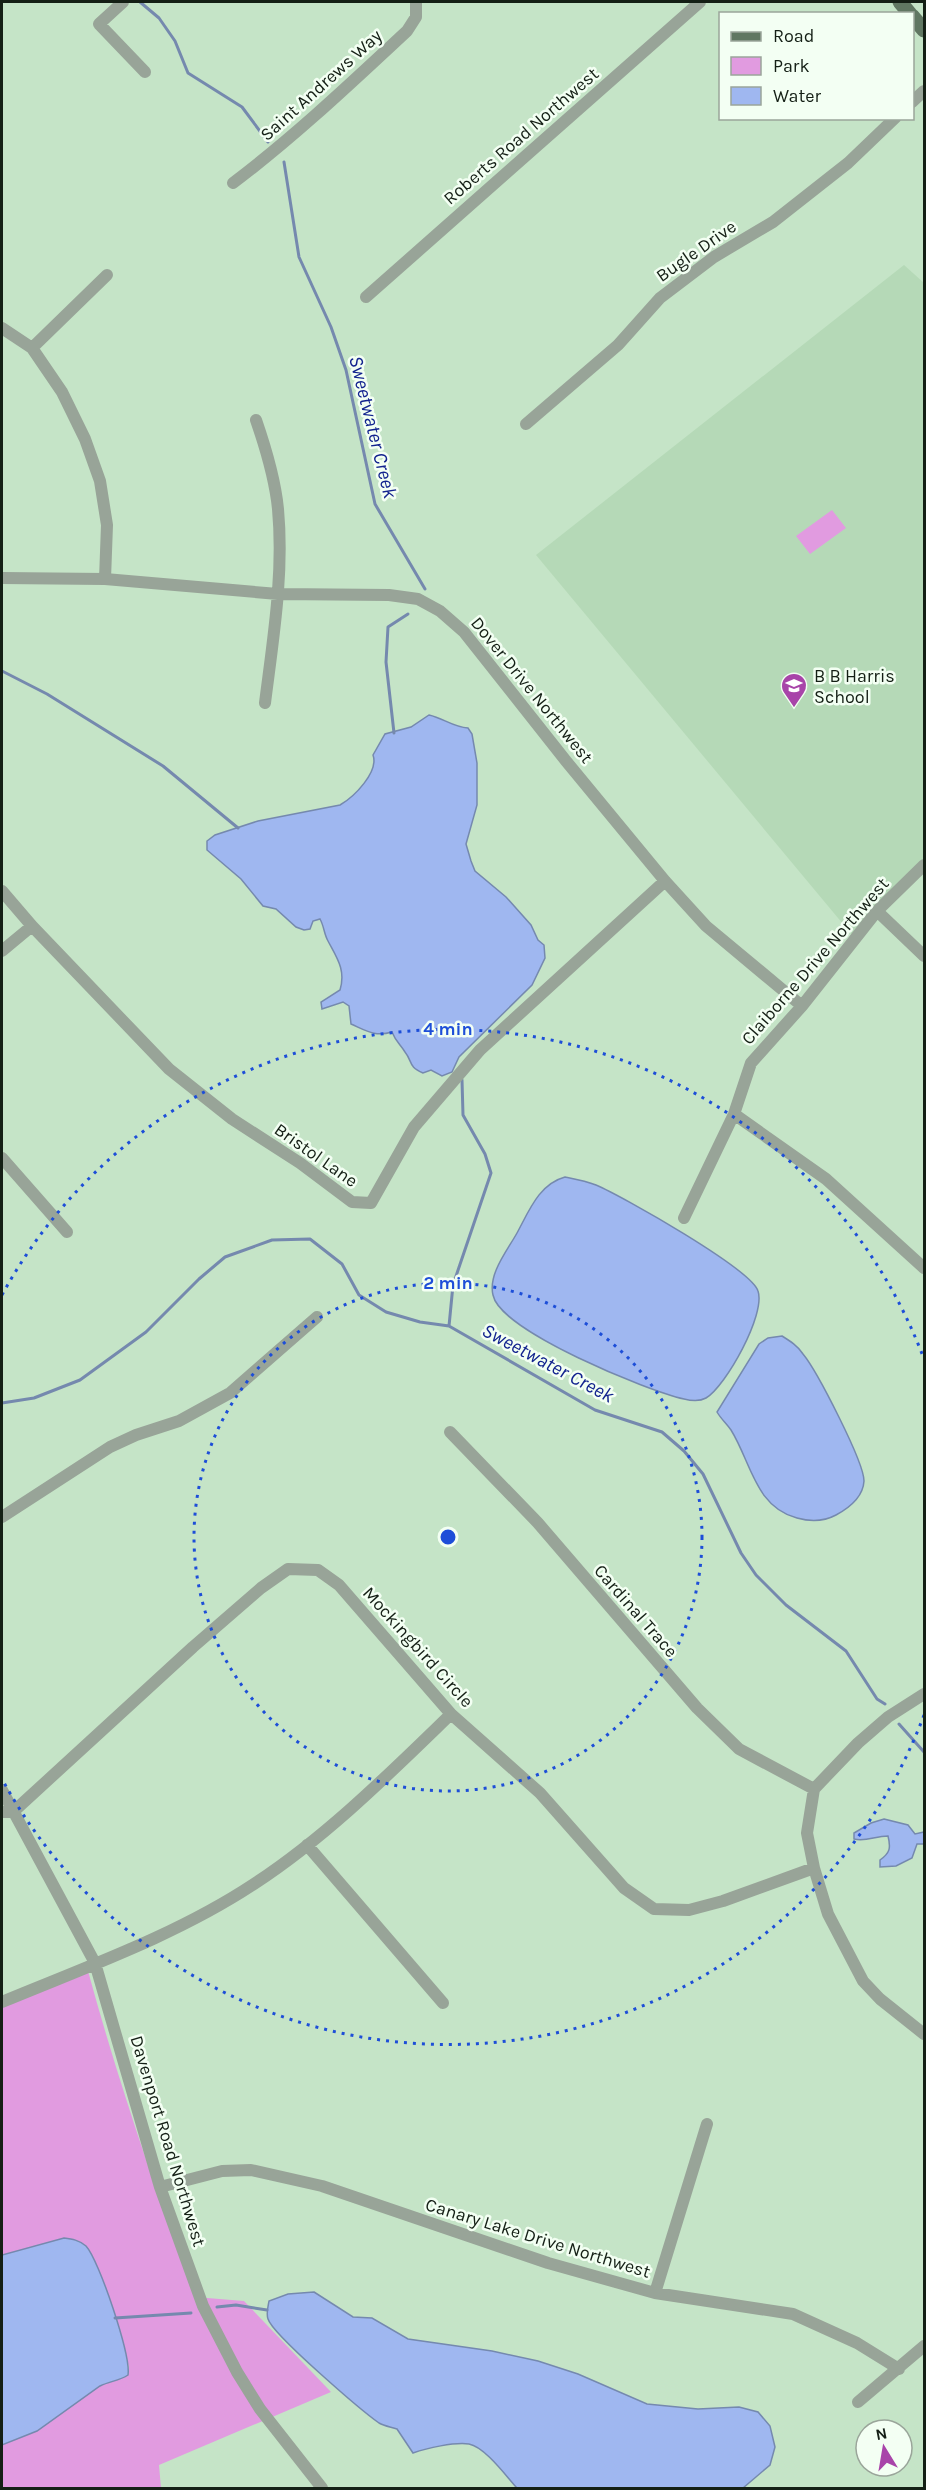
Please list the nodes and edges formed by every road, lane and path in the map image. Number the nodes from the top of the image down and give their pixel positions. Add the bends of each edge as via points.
1 (123, 2) edge
2 (416, 2) edge
3 (700, 2) edge
4 (914, 18) edge
5 (924, 30) edge
6 (145, 72) dead end
7 (893, 120) edge
8 (232, 183) dead end
9 (107, 275) dead end
10 (366, 297) dead end
11 (2, 328) edge
12 (32, 348) junction
13 (256, 420) dead end
14 (526, 424) dead end
15 (2, 578) edge
16 (105, 579) junction
17 (278, 594) junction
18 (265, 703) dead end
19 (924, 865) edge
20 (665, 881) junction
21 (2, 891) edge
22 (877, 911) junction
23 (32, 926) junction
24 (2, 951) edge
25 (924, 956) edge
26 (802, 1006) junction
27 (734, 1114) junction
28 (2, 1158) edge
29 (684, 1218) dead end
30 (67, 1232) dead end
31 (924, 1268) edge
32 (317, 1317) dead end
33 (450, 1432) dead end
34 (2, 1517) edge
35 (924, 1694) edge
36 (451, 1714) junction
37 (814, 1789) junction
38 (2, 1790) edge
39 (8, 1812) edge
40 (307, 1845) junction
41 (814, 1868) junction
42 (95, 1964) junction
43 (2, 2002) edge
44 (443, 2003) dead end
45 (924, 2034) edge
46 (707, 2124) dead end
47 (160, 2187) junction
48 (655, 2293) junction
49 (924, 2346) edge
50 (898, 2368) junction
51 (858, 2402) dead end
52 (322, 2488) edge

1 - 6 street via 99,24
2 - 8 street, Saint Andrews Way via 416,17 407,31 323,109
3 - 10 street, Roberts Road Northwest
4 - 5 main road
7 - 14 street, Bugle Drive via 848,163 773,222 714,257 660,298 618,345
9 - 12 street
11 - 12 street
12 - 16 street via 62,392 100,482 107,525
13 - 17 street via 269,458 278,510
15 - 16 street, Dover Drive Northwest
16 - 17 street, Dover Drive Northwest
17 - 18 street
17 - 20 street, Dover Drive Northwest via 389,595 418,600 440,611 464,632
19 - 22 street, Claiborne Drive Northwest
20 - 23 street, Bristol Lane via 464,1067 414,1126 371,1203 352,1202 232,1119 168,1069
20 - 26 street, Dover Drive Northwest via 706,926
21 - 23 street
22 - 25 street
22 - 26 street, Claiborne Drive Northwest
23 - 24 street
26 - 27 street, Claiborne Drive Northwest via 751,1064
27 - 29 street, Claiborne Drive Northwest
27 - 31 street via 826,1179
28 - 30 street
32 - 34 street via 230,1393 179,1421 110,1446
33 - 37 street, Cardinal Trace via 538,1523 718,1730 739,1749
35 - 37 street via 888,1717
36 - 39 street, Mockingbird Circle via 339,1585 318,1570 288,1569 193,1647
36 - 40 street
36 - 41 street, Mockingbird Circle via 540,1793 624,1888 654,1909 689,1910
37 - 41 street via 807,1833
38 - 39 street, Davenport Road Northwest
39 - 42 street, Davenport Road Northwest
40 - 42 street via 228,1901
40 - 44 street
41 - 45 street via 828,1914 863,1981
42 - 43 street
42 - 47 street, Davenport Road Northwest
46 - 48 street
47 - 48 street, Canary Lake Drive Northwest via 222,2171 251,2170 322,2186 548,2263
47 - 52 street, Davenport Road Northwest via 212,2326 260,2409
48 - 50 street, Canary Lake Drive Northwest via 793,2314 858,2343
49 - 50 street
50 - 51 street

